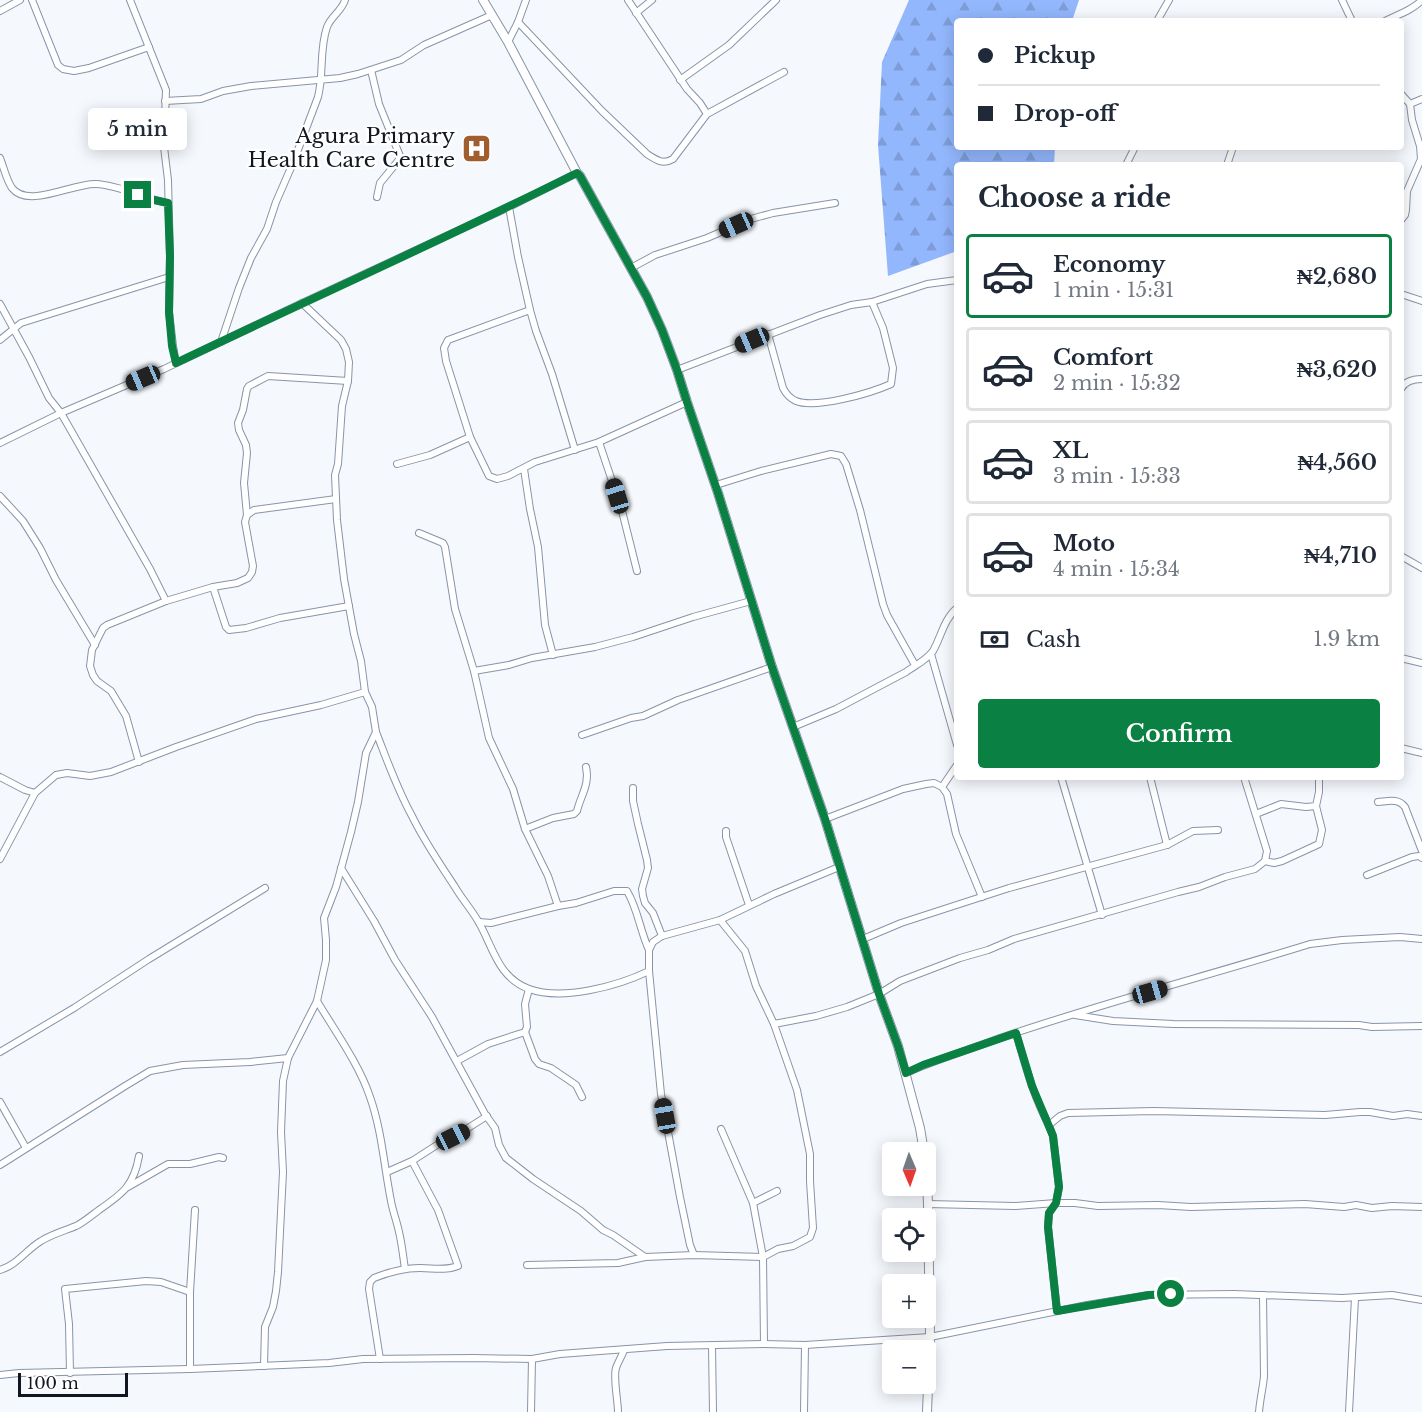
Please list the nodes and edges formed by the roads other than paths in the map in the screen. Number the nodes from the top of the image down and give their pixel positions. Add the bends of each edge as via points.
1 (20, 0) edge
2 (32, 0) edge
3 (130, 0) edge
4 (345, 0) edge
5 (483, 0) edge
6 (526, 0) edge
7 (627, 0) edge
8 (652, 0) edge
9 (776, 0) edge
10 (1169, 0) edge
11 (1342, 0) edge
12 (1422, 0) edge
13 (0, 11) edge
14 (636, 13) junction
15 (492, 15) junction
16 (1159, 18) edge
17 (1351, 18) edge
18 (1392, 18) edge
19 (518, 22) junction
20 (508, 42) junction
21 (149, 47) junction
22 (371, 70) junction
23 (784, 72) dead end
24 (321, 79) junction
25 (681, 80) junction
26 (1404, 98) edge
27 (1422, 99) edge
28 (165, 101) junction
29 (1410, 105) junction
30 (707, 114) junction
31 (0, 158) edge
32 (577, 173) junction
33 (377, 197) dead end
34 (168, 203) junction
35 (835, 203) dead end
36 (510, 207) junction
37 (1404, 216) edge
38 (631, 268) junction
39 (169, 277) junction
40 (954, 280) edge
41 (1404, 295) edge
42 (1422, 301) edge
43 (872, 302) junction
44 (302, 303) junction
45 (0, 304) edge
46 (530, 310) junction
47 (14, 328) junction
48 (768, 334) junction
49 (0, 340) edge
50 (221, 342) junction
51 (176, 363) junction
52 (677, 370) junction
53 (1422, 379) edge
54 (348, 381) junction
55 (1404, 385) edge
56 (687, 402) junction
57 (61, 413) junction
58 (470, 437) junction
59 (599, 442) junction
60 (0, 443) edge
61 (575, 450) junction
62 (396, 464) dead end
63 (524, 469) junction
64 (716, 485) junction
65 (0, 496) edge
66 (336, 499) junction
67 (247, 515) junction
68 (419, 533) dead end
69 (1404, 558) edge
70 (1422, 568) edge
71 (637, 572) dead end
72 (213, 586) junction
73 (166, 601) junction
74 (751, 601) junction
75 (349, 606) junction
76 (954, 612) edge
77 (95, 645) junction
78 (931, 654) junction
79 (553, 655) junction
80 (1404, 659) edge
81 (1422, 663) edge
82 (915, 665) junction
83 (772, 667) junction
84 (474, 671) junction
85 (365, 692) junction
86 (793, 727) junction
87 (376, 732) junction
88 (954, 734) edge
89 (582, 735) dead end
90 (1404, 749) edge
91 (1422, 753) edge
92 (139, 762) junction
93 (586, 767) dead end
94 (954, 770) edge
95 (0, 777) edge
96 (1061, 780) edge
97 (1151, 780) edge
98 (1245, 780) edge
99 (1319, 780) edge
100 (633, 788) dead end
101 (942, 788) junction
102 (34, 793) junction
103 (1378, 802) dead end
104 (1316, 806) junction
105 (1256, 814) junction
106 (825, 819) junction
107 (525, 829) junction
108 (1218, 830) dead end
109 (726, 831) dead end
110 (1167, 845) junction
111 (1422, 851) edge
112 (1422, 858) edge
113 (0, 859) edge
114 (1265, 861) junction
115 (839, 867) junction
116 (341, 868) junction
117 (1087, 868) junction
118 (1368, 875) dead end
119 (265, 888) dead end
120 (982, 897) junction
121 (749, 905) junction
122 (558, 906) junction
123 (1102, 915) junction
124 (720, 920) junction
125 (479, 922) junction
126 (662, 936) junction
127 (863, 939) junction
128 (1422, 939) edge
129 (649, 950) junction
130 (649, 971) junction
131 (529, 989) junction
132 (879, 994) junction
133 (317, 1001) junction
134 (1074, 1015) junction
135 (774, 1024) junction
136 (1422, 1026) edge
137 (525, 1032) junction
138 (1016, 1033) junction
139 (0, 1052) edge
140 (288, 1058) junction
141 (457, 1061) junction
142 (906, 1073) junction
143 (582, 1097) dead end
144 (0, 1102) edge
145 (487, 1116) junction
146 (1422, 1116) edge
147 (1049, 1125) junction
148 (721, 1129) dead end
149 (922, 1142) edge
150 (26, 1148) junction
151 (139, 1156) dead end
152 (223, 1158) dead end
153 (412, 1161) junction
154 (0, 1165) edge
155 (387, 1172) junction
156 (125, 1189) junction
157 (777, 1191) dead end
158 (928, 1196) edge
159 (753, 1203) junction
160 (1056, 1203) junction
161 (928, 1204) junction
162 (1422, 1207) edge
163 (195, 1210) dead end
164 (694, 1255) junction
165 (645, 1257) junction
166 (763, 1257) junction
167 (526, 1265) dead end
168 (405, 1269) junction
169 (0, 1270) edge
170 (190, 1292) junction
171 (1263, 1294) junction
172 (1355, 1298) junction
173 (1422, 1300) edge
174 (1057, 1311) junction
175 (930, 1337) junction
176 (764, 1344) junction
177 (712, 1346) junction
178 (805, 1346) junction
179 (624, 1350) junction
180 (380, 1359) junction
181 (532, 1359) junction
182 (264, 1366) junction
183 (190, 1369) junction
184 (70, 1373) junction
185 (0, 1375) edge
186 (531, 1412) edge
187 (618, 1412) edge
188 (713, 1412) edge
189 (804, 1412) edge
190 (927, 1412) edge
191 (1260, 1412) edge
192 (1349, 1412) edge

1 - 13 street
2 - 21 street via 63,69 89,68
3 - 21 street
4 - 24 street via 328,25 320,62
5 - 15 street
6 - 19 street
7 - 14 street
8 - 14 street
9 - 25 street via 729,45
10 - 16 street
11 - 17 street
12 - 18 street
14 - 25 street
15 - 20 street
15 - 22 street via 424,45 401,60
19 - 20 street
19 - 30 street via 602,111 655,159 674,159
20 - 32 street
21 - 28 street via 164,82
22 - 24 street
22 - 33 street via 379,104 400,156 380,183
23 - 30 street
24 - 28 street via 250,86 201,99
24 - 50 street via 311,116 267,229 247,268
25 - 30 street
26 - 29 street
27 - 29 street
28 - 34 street
29 - 37 street via 1421,159 1407,191
31 - 34 street via 9,183 26,196 95,183
32 - 36 street
32 - 38 street
34 - 39 street
35 - 38 street via 751,219
36 - 44 street
36 - 46 street
38 - 52 street
39 - 47 street via 21,322
39 - 51 street
40 - 43 street via 927,284
41 - 42 street
43 - 48 street via 851,305
43 - 48 street via 894,368 891,384 878,390 820,404 793,400 783,388
44 - 50 street
44 - 54 street via 341,340 349,362
45 - 47 street
46 - 58 street via 448,340 444,348
46 - 61 street
47 - 49 street
47 - 57 street via 49,398
48 - 52 street
50 - 51 street
51 - 57 street
52 - 56 street
53 - 55 street
54 - 66 street via 342,406
54 - 67 street via 268,376 247,388 238,423 247,453
56 - 59 street
56 - 64 street
57 - 60 street
57 - 73 street
58 - 62 street via 430,455
58 - 63 street via 489,476 497,479
59 - 61 street
59 - 71 street
61 - 63 street
63 - 79 street via 538,547 545,625
64 - 74 street
64 - 82 street via 831,454 841,456 860,510 883,604
65 - 77 street via 27,527
66 - 67 street via 254,510
66 - 75 street
67 - 72 street via 252,572 249,578 237,583
68 - 84 street via 445,547 455,609
69 - 70 street
72 - 73 street
72 - 75 street via 229,630
73 - 77 street via 107,625
74 - 79 street via 633,637
74 - 83 street
75 - 85 street
76 - 78 street
77 - 92 street via 90,666 93,675 111,691 126,716
78 - 82 street
78 - 88 street
79 - 84 street
80 - 81 street
82 - 86 street via 836,709
83 - 86 street
83 - 89 street
84 - 107 street via 489,738 513,789
85 - 87 street
85 - 92 street via 256,719
86 - 106 street
87 - 116 street via 366,753
87 - 125 street via 412,817
90 - 91 street
92 - 102 street via 100,775 56,775
93 - 107 street via 586,789 577,811
94 - 101 street
95 - 102 street
96 - 117 street
97 - 110 street
98 - 105 street
99 - 104 street
100 - 126 street via 648,868 643,896
101 - 106 street via 934,783 903,789
101 - 120 street
102 - 113 street
103 - 111 street via 1402,803
104 - 105 street via 1281,804
104 - 114 street via 1322,830 1319,844 1282,861
105 - 114 street via 1267,851
106 - 115 street
107 - 122 street
108 - 110 street via 1192,831
109 - 121 street
110 - 117 street
112 - 118 street via 1412,857
114 - 123 street via 1255,869
115 - 121 street
115 - 127 street
116 - 133 street via 324,918 326,960
116 - 141 street
117 - 120 street
117 - 123 street
119 - 139 street
120 - 127 street via 901,922
121 - 124 street
122 - 125 street via 491,923
122 - 129 street via 627,891
123 - 132 street via 960,958 900,981
124 - 126 street
124 - 135 street via 745,951
125 - 131 street via 503,969
126 - 129 street
127 - 132 street
128 - 134 street via 1317,943
129 - 130 street
130 - 131 street via 578,992
130 - 164 street via 661,1094
131 - 137 street
132 - 135 street via 816,1016
132 - 142 street
133 - 140 street
133 - 155 street via 370,1096
134 - 136 street via 1173,1024
134 - 138 street
135 - 166 street via 797,1090 810,1154 813,1228 810,1237
137 - 141 street via 488,1044
137 - 143 street via 539,1064 576,1085
138 - 142 street
138 - 147 street
140 - 150 street via 150,1071
140 - 182 street via 282,1098 284,1172 278,1272 266,1327
141 - 145 street
142 - 149 street
144 - 150 street
145 - 153 street
145 - 165 street via 506,1158
146 - 147 street via 1117,1111 1068,1113
147 - 160 street via 1059,1187
148 - 159 street
150 - 154 street
151 - 156 street via 136,1173
152 - 156 street via 168,1164
153 - 155 street
153 - 168 street via 438,1210 458,1266
155 - 168 street
156 - 169 street via 78,1225 39,1242 10,1267
157 - 159 street
158 - 161 street
159 - 166 street
160 - 161 street
160 - 162 street
160 - 174 street via 1049,1213 1048,1227
161 - 175 street
163 - 170 street
164 - 165 street
164 - 166 street
165 - 167 street via 618,1263
166 - 176 street
168 - 180 street via 370,1282
170 - 183 street
170 - 184 street via 147,1281 65,1289
171 - 172 street
171 - 174 street via 1149,1295
171 - 191 street via 1264,1383
172 - 173 street via 1392,1295
172 - 192 street
174 - 175 street
175 - 178 street
175 - 190 street
176 - 177 street
176 - 178 street
177 - 179 street
177 - 188 street
178 - 189 street
179 - 181 street
179 - 187 street via 615,1369
180 - 181 street
180 - 182 street
181 - 186 street
182 - 183 street
183 - 184 street
184 - 185 street

